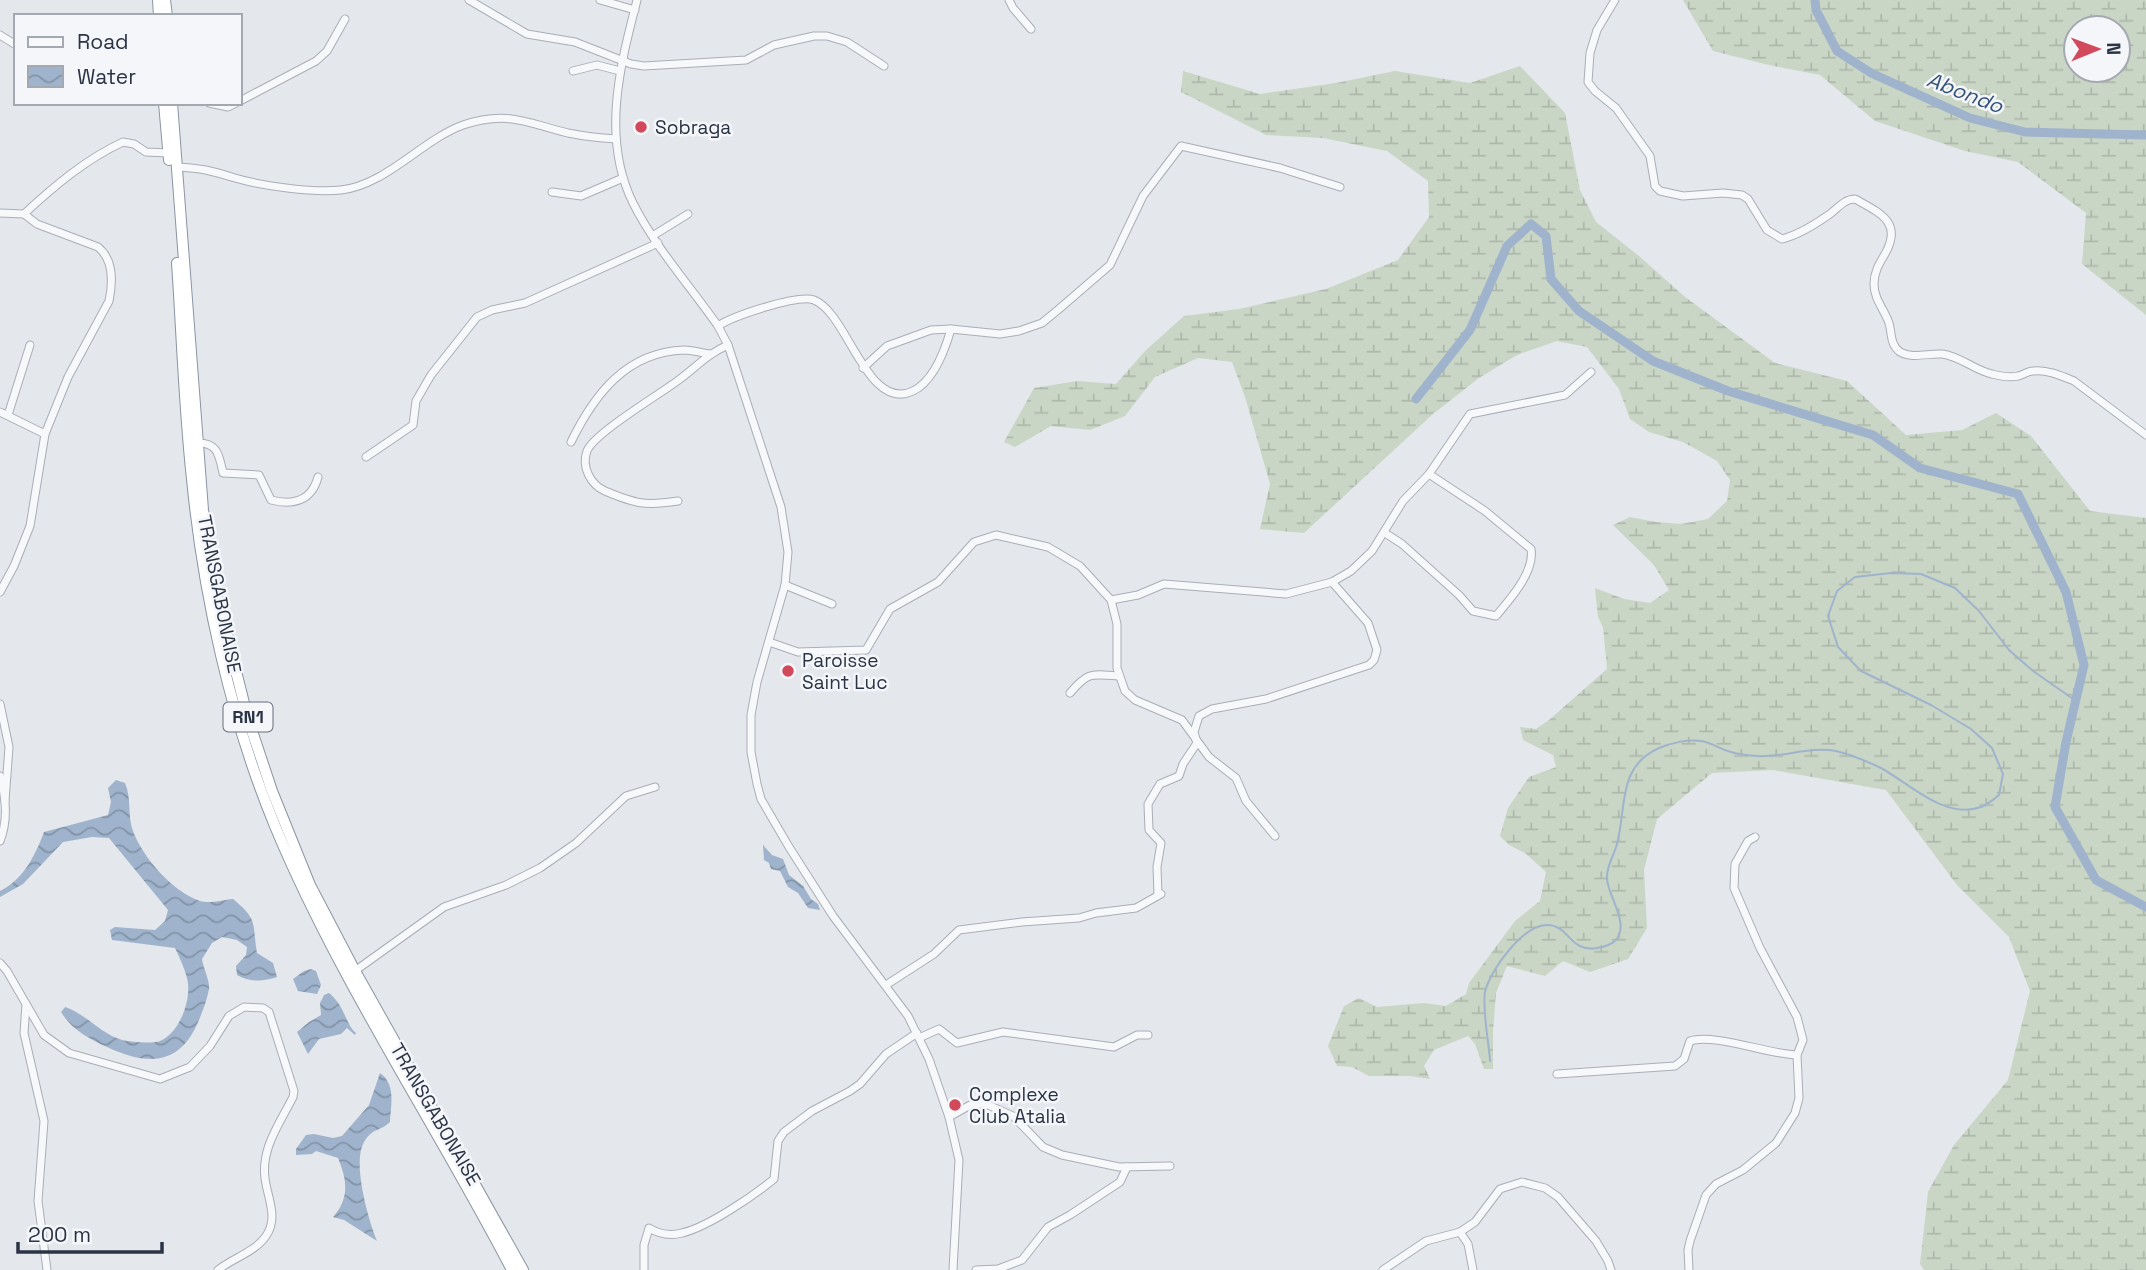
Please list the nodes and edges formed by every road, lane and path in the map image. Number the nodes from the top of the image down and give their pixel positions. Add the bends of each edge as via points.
1 (469, 0) edge
2 (600, 0) edge
3 (637, 0) edge
4 (1009, 0) edge
5 (1615, 0) edge
6 (635, 10) junction
7 (345, 19) dead end
8 (1031, 29) dead end
9 (623, 61) junction
10 (884, 66) dead end
11 (573, 71) dead end
12 (620, 71) junction
13 (242, 100) edge
14 (164, 105) edge
15 (172, 105) edge
16 (616, 139) junction
17 (169, 153) junction
18 (177, 167) junction
19 (624, 178) junction
20 (1339, 187) dead end
21 (552, 191) dead end
22 (0, 213) edge
23 (24, 214) junction
24 (688, 215) dead end
25 (654, 235) junction
26 (659, 243) junction
27 (718, 326) junction
28 (951, 329) junction
29 (30, 345) dead end
30 (728, 345) junction
31 (711, 354) junction
32 (863, 368) junction
33 (1591, 372) dead end
34 (4, 413) edge
35 (45, 433) junction
36 (2146, 435) edge
37 (571, 442) dead end
38 (196, 443) junction
39 (366, 457) dead end
40 (1429, 474) junction
41 (318, 477) dead end
42 (678, 501) dead end
43 (1385, 533) junction
44 (1332, 582) junction
45 (785, 585) junction
46 (0, 592) edge
47 (1111, 600) junction
48 (832, 604) dead end
49 (768, 642) junction
50 (1118, 676) junction
51 (1070, 693) dead end
52 (0, 704) edge
53 (1197, 743) junction
54 (0, 776) edge
55 (655, 787) dead end
56 (5, 801) junction
57 (1275, 836) dead end
58 (1755, 837) dead end
59 (0, 841) edge
60 (0, 963) edge
61 (352, 973) junction
62 (886, 985) junction
63 (26, 1003) junction
64 (918, 1035) junction
65 (1148, 1035) dead end
66 (1797, 1055) junction
67 (1557, 1074) dead end
68 (949, 1117) junction
69 (1170, 1166) dead end
70 (1127, 1167) junction
71 (1460, 1232) junction
72 (1392, 1267) edge
73 (47, 1270) edge
74 (218, 1270) edge
75 (512, 1270) edge
76 (523, 1270) edge
77 (644, 1270) edge
78 (953, 1270) edge
79 (976, 1270) edge
80 (1383, 1270) edge
81 (1473, 1270) edge
82 (1611, 1270) edge
83 (1689, 1270) edge

1 - 9 street via 527,34 575,42
2 - 6 street
3 - 6 street
4 - 8 street
5 - 36 street via 1597,30 1588,82 1616,108 1650,156 1660,191 1683,196 1742,195 1767,230 1782,239 1824,219 1844,201 1855,199 1885,216 1891,226 1889,246 1875,270 1874,284 1899,351 1949,356 2008,377 2032,371 2061,376
6 - 9 street
7 - 13 street via 316,61
9 - 10 street via 644,66 732,62 774,45 827,36 847,42
9 - 12 street
11 - 12 street via 597,65
12 - 16 street
14 - 17 highway, TRANSGABONAISE / RN1
15 - 18 highway, TRANSGABONAISE / RN1
16 - 18 street via 568,133 524,119 487,120 441,135 392,169 341,190 269,185 212,169
16 - 19 street
17 - 23 street via 146,152 123,142 74,172
17 - 61 highway, TRANSGABONAISE / RN1 via 191,469 209,597 262,792 303,888
18 - 38 highway, TRANSGABONAISE / RN1
19 - 21 street via 581,197
19 - 25 street
20 - 28 street via 1280,168 1181,146 1143,196 1110,265 1042,323 1000,334
22 - 23 street
23 - 35 street via 37,224 98,247 106,253 111,273 109,300 68,377
24 - 25 street
25 - 26 street
26 - 27 street
26 - 39 street via 525,303 477,317 431,375 416,401 413,425
27 - 30 street
27 - 32 street via 778,304 811,299 833,315
28 - 32 street via 931,330 887,346
28 - 32 street via 944,351 915,390 897,394 887,390
29 - 34 street
30 - 31 street
30 - 45 street via 781,507 788,552
31 - 37 street via 684,350 638,361 605,387
31 - 42 street via 591,444 587,452 589,476 598,488 639,505
33 - 40 street via 1565,395 1470,414
34 - 35 street
35 - 46 street via 30,526
38 - 41 street via 213,446 223,473 259,475 271,500 301,500 315,488
38 - 61 highway, TRANSGABONAISE / RN1 via 218,600 251,728 310,885
40 - 43 street via 1403,501
40 - 43 street via 1531,549 1527,571 1506,603 1496,616 1473,611
43 - 44 street via 1365,559
44 - 47 street via 1286,594 1164,584
44 - 53 street via 1368,624 1377,650 1374,660 1266,699 1202,713 1194,732
45 - 48 street
45 - 49 street
47 - 49 street via 1080,566 1048,547 996,535 974,542 938,582 890,609 866,650 798,652
47 - 50 street
49 - 62 street via 751,715 751,752 761,799 833,916
50 - 51 street via 1090,675
50 - 53 street via 1135,701 1182,720
52 - 56 street via 9,747
53 - 57 street via 1236,778 1246,801
53 - 62 street via 1179,776 1160,784 1148,804 1149,830 1161,843 1157,867 1160,894 1136,908 959,930 928,958
54 - 56 street
55 - 61 street via 626,796 540,869 444,907
56 - 59 street
58 - 66 street via 1735,864 1734,888 1797,1017 1803,1040
60 - 63 street
61 - 75 highway, TRANSGABONAISE / RN1
61 - 76 highway, TRANSGABONAISE / RN1
62 - 64 street
63 - 73 street via 24,1033 44,1121 38,1201
63 - 74 street via 44,1035 69,1053 160,1079 190,1068 229,1016 244,1007 269,1012 294,1091 265,1152 271,1227 259,1245
64 - 65 street via 939,1030 963,1043 1003,1032 1114,1047 1137,1035
64 - 68 street
64 - 77 street via 886,1054 860,1084 784,1132 778,1140 774,1179 760,1191 689,1231 667,1234 649,1228
66 - 67 street via 1696,1039 1690,1041 1684,1059 1675,1066
66 - 83 street via 1795,1113 1776,1143 1706,1195 1690,1241
68 - 70 street via 972,1104 986,1104 1013,1116 1051,1151
68 - 78 street via 959,1160
69 - 70 street
70 - 79 street via 1120,1182 1048,1227 1022,1259 998,1269
71 - 72 street via 1426,1241
71 - 81 street via 1468,1244
71 - 82 street via 1475,1222 1500,1189 1532,1182 1569,1208 1596,1241
72 - 80 street

